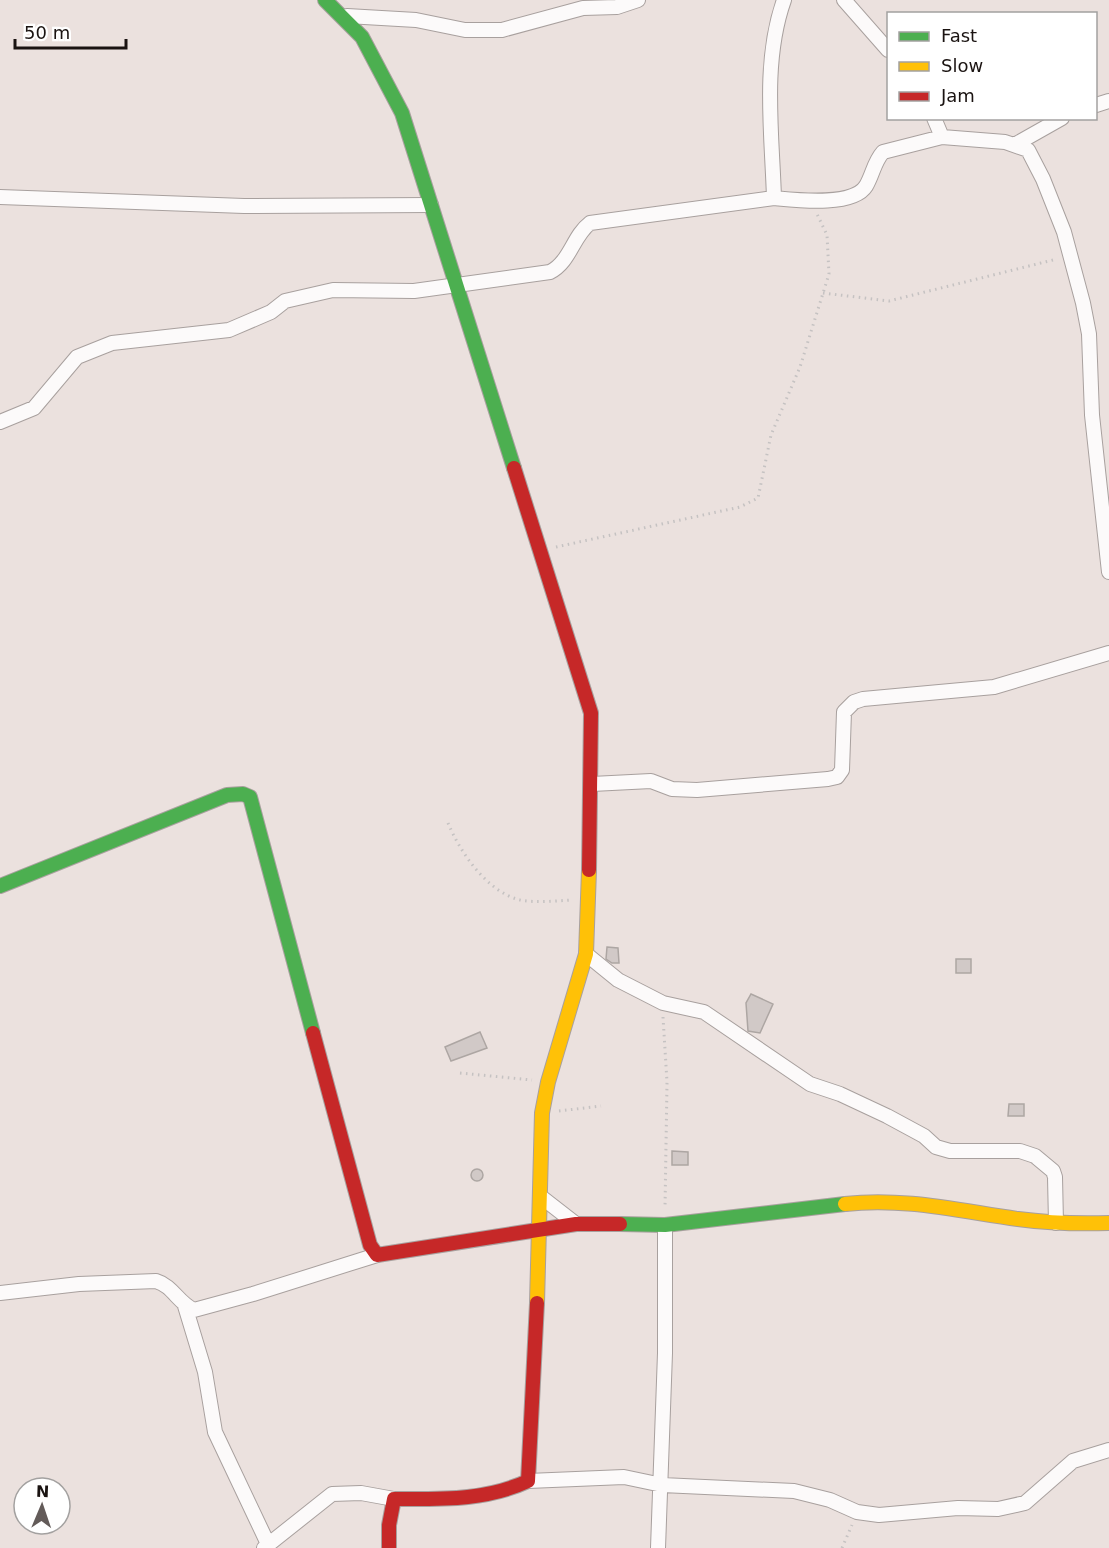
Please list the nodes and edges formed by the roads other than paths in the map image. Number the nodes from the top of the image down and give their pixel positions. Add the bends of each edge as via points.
1 (325, 0) edge
2 (638, 0) edge
3 (784, 0) edge
4 (844, 0) edge
5 (347, 16) junction
6 (887, 49) edge
7 (935, 120) edge
8 (1058, 120) edge
9 (942, 137) junction
10 (1016, 144) junction
11 (0, 197) edge
12 (774, 198) junction
13 (431, 205) junction
14 (458, 287) junction
15 (0, 422) edge
16 (1109, 572) edge
17 (1109, 653) edge
18 (592, 784) junction
19 (0, 886) edge
20 (586, 954) junction
21 (540, 1196) junction
22 (1056, 1223) junction
23 (1109, 1223) edge
24 (576, 1224) junction
25 (665, 1225) junction
26 (541, 1228) junction
27 (376, 1255) junction
28 (0, 1293) edge
29 (185, 1306) junction
30 (1109, 1450) edge
31 (528, 1481) junction
32 (662, 1485) junction
33 (394, 1499) junction
34 (266, 1546) edge
35 (389, 1548) edge
36 (658, 1548) edge

1 - 5 street
2 - 5 street via 617,7 583,8 502,30 465,30 416,20
3 - 12 street via 778,19 771,87
4 - 6 street
5 - 13 street via 364,35 402,112
7 - 9 street
8 - 10 street
9 - 10 street
9 - 12 street via 883,152 866,185 852,196 810,201
10 - 16 street via 1028,150 1035,160 1064,232 1089,334 1092,415
11 - 13 street via 244,206
12 - 14 street via 590,223 579,231 559,267 550,272
13 - 14 street
14 - 15 street via 333,290 285,301 271,312 229,330 112,343 77,357 34,408
14 - 18 street via 591,713
17 - 18 street via 994,687 854,702 844,712 842,770 837,777 696,790 672,789 651,781
18 - 20 street
19 - 27 street via 227,795 250,797 370,1245
20 - 21 street via 542,1113
20 - 22 street via 608,974 663,1003 704,1012 810,1084 887,1116 943,1150 1020,1151 1035,1156 1055,1177
21 - 24 street
21 - 26 street
22 - 23 street
22 - 25 street via 869,1201
24 - 25 street
24 - 26 street
25 - 32 street
26 - 27 street
26 - 31 street
27 - 29 street via 206,1308 194,1310
28 - 29 street via 146,1280 165,1283
29 - 34 street via 205,1372 215,1432
30 - 32 street via 1073,1461 1025,1503 1011,1507 879,1515 857,1512 811,1493
31 - 32 street via 624,1477
31 - 33 street via 514,1489 484,1495
32 - 36 street
33 - 34 street via 361,1493 332,1494
33 - 35 street

